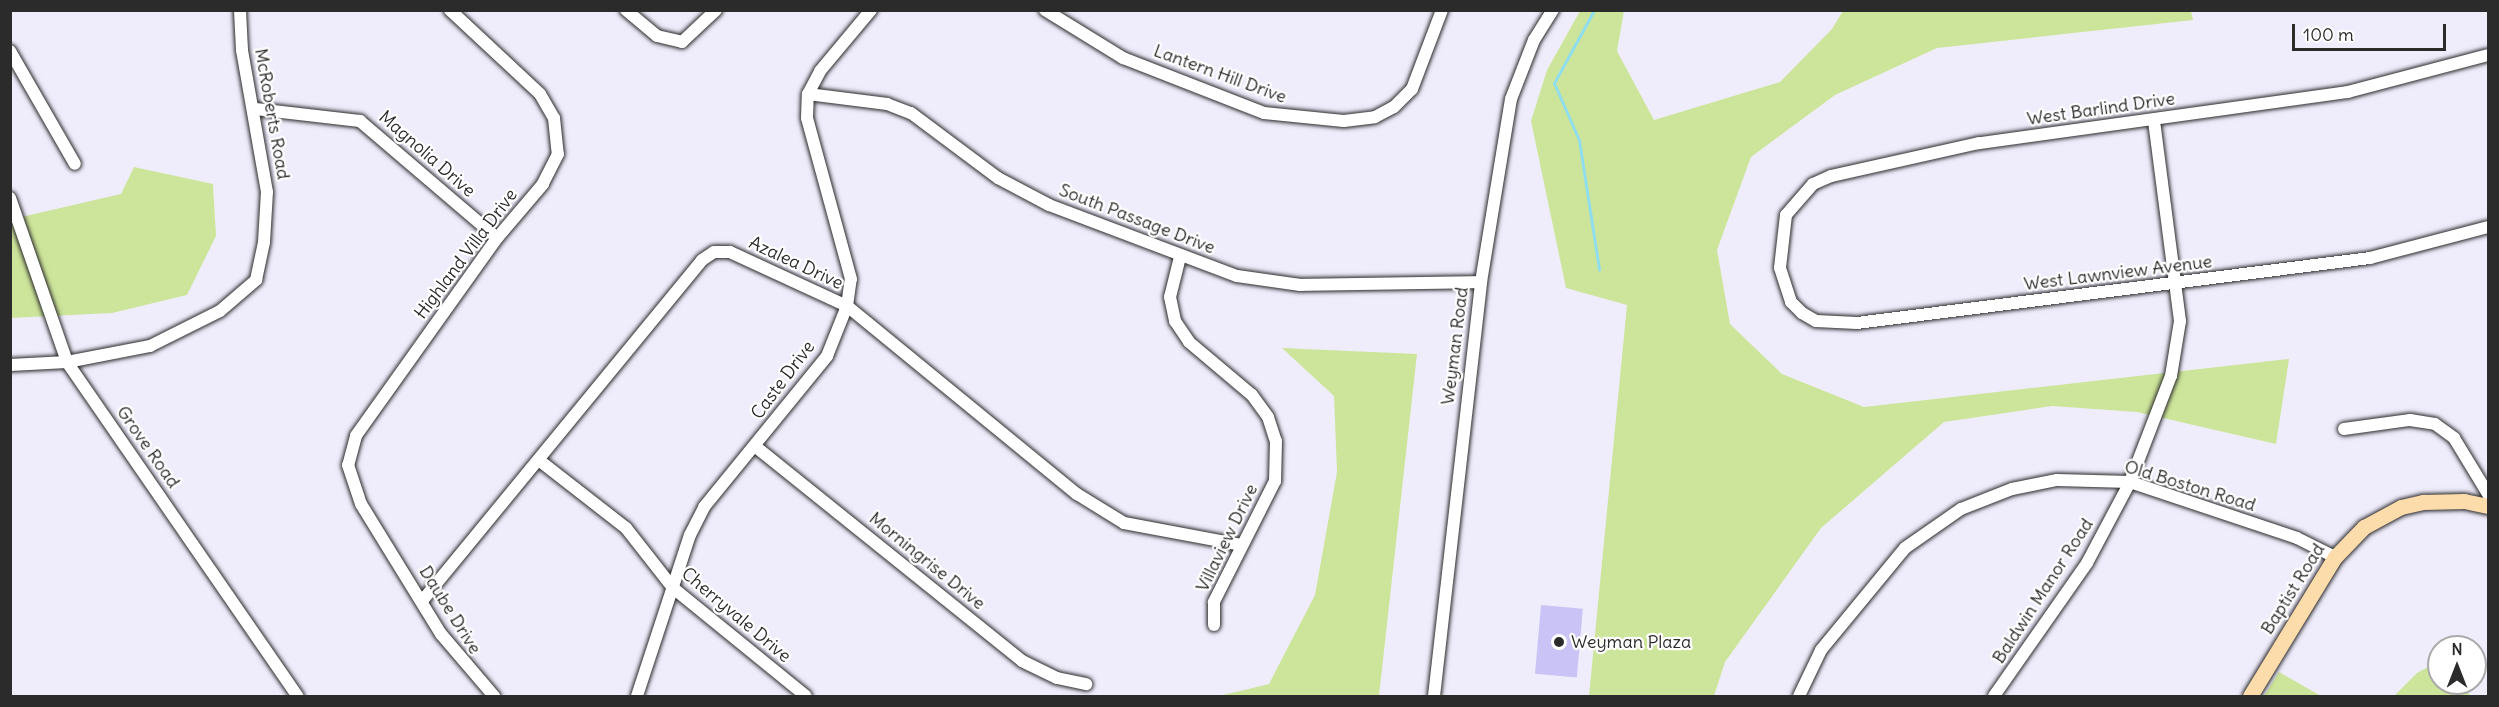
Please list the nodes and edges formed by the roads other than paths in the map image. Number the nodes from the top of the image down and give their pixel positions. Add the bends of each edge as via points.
1 (240, 10) edge
2 (450, 10) edge
3 (626, 10) edge
4 (716, 10) edge
5 (872, 10) edge
6 (1045, 10) edge
7 (1442, 10) edge
8 (1553, 10) edge
9 (10, 51) edge
10 (2488, 55) edge
11 (808, 94) junction
12 (255, 109) junction
13 (2154, 120) junction
14 (75, 164) dead end
15 (10, 198) edge
16 (2488, 227) edge
17 (497, 238) junction
18 (1180, 257) junction
19 (1780, 268) joint
20 (1481, 282) junction
21 (2177, 284) junction
22 (847, 306) junction
23 (68, 362) junction
24 (10, 365) edge
25 (2344, 429) dead end
26 (756, 447) junction
27 (540, 462) junction
28 (2130, 482) junction
29 (2488, 494) edge
30 (2488, 506) edge
31 (384, 536) joint
32 (1241, 545) junction
33 (2335, 557) junction
34 (673, 588) junction
35 (422, 601) junction
36 (1214, 625) dead end
37 (1086, 684) dead end
38 (297, 696) edge
39 (494, 696) edge
40 (637, 696) edge
41 (806, 696) edge
42 (1434, 696) edge
43 (1799, 696) edge
44 (1994, 696) edge
45 (2250, 696) edge

1 - 12 street, McRoberts Road via 242,50
2 - 17 street, Highland Villa Drive via 540,94 559,137 552,171
3 - 4 street via 657,36 682,42
5 - 11 street via 820,71
6 - 7 street, Lantern Hill Drive via 1123,58 1264,113 1344,121 1375,117 1394,107 1412,89
8 - 20 street, Weyman Road via 1534,40 1511,99
9 - 14 street
10 - 13 street, West Barlind Drive via 2348,92
11 - 18 street, South Passage Drive via 887,104 911,113 998,178 1049,205
11 - 22 street, Caste Drive via 807,118 851,279
12 - 17 street, Magnolia Drive via 360,121
12 - 23 street, McRoberts Road via 267,192 264,243 256,280 220,311 156,344
13 - 19 street, West Barlind Drive via 1979,143 1831,176 1813,184 1786,214
13 - 21 street, Baldwin Manor Road
15 - 23 street, Grove Road
16 - 21 street, West Lawnview Avenue via 2370,258
17 - 31 street, Highland Villa Drive via 356,436 350,452 351,482
18 - 20 street, South Passage Drive via 1237,276 1300,285
18 - 32 street, Villaview Drive via 1170,297 1175,321 1189,342 1252,395 1268,417 1276,441 1275,481
19 - 21 street, West Lawnview Avenue via 1791,302 1816,321 1835,324
20 - 42 street, Weyman Road
21 - 28 street, Baldwin Manor Road via 2177,353
22 - 26 street, Caste Drive via 827,356
22 - 27 street, Azalea Drive via 730,252 714,252 702,260
22 - 32 street, Azalea Drive via 1077,494 1124,523
23 - 24 street, McRoberts Road
23 - 38 street, Grove Road
25 - 29 street via 2410,420 2435,424 2454,438
26 - 34 street, Caste Drive via 704,507
26 - 37 street, Morningrise Drive via 1022,661 1057,678
27 - 34 street, Cherryvale Drive via 626,528
27 - 35 street, Azalea Drive
28 - 33 street, Old Boston Road via 2297,538
28 - 43 street, Old Boston Road via 2042,482 1988,496 1932,526 1905,548 1839,626 1813,664
28 - 44 street, Baldwin Manor Road via 2087,563
30 - 33 main road, Baptist Road via 2444,500 2401,507 2364,527
31 - 35 street, Daube Drive
32 - 36 street, Villaview Drive via 1214,602
33 - 45 main road, Baptist Road
34 - 40 street, Caste Drive
34 - 41 street, Cherryvale Drive
35 - 39 street, Daube Drive via 469,672

